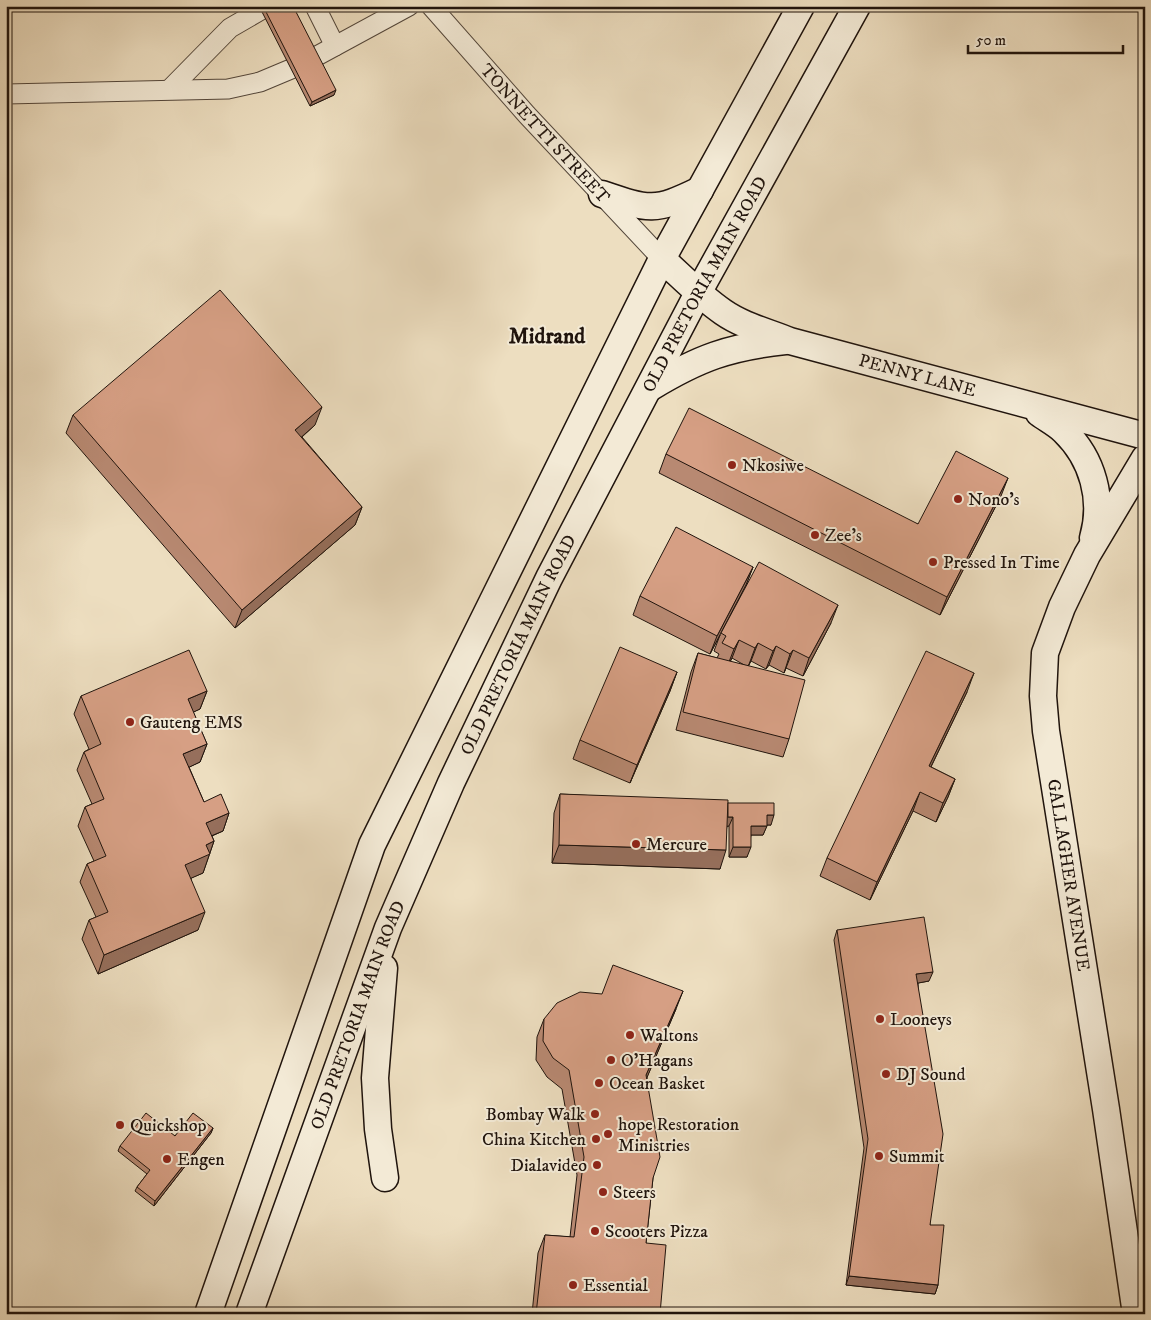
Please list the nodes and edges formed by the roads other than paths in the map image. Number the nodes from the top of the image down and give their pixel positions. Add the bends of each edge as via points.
1 (315, 6) edge
2 (409, 6) edge
3 (430, 6) edge
4 (801, 6) edge
5 (857, 6) edge
6 (261, 10) edge
7 (335, 46) junction
8 (315, 56) edge
9 (291, 69) edge
10 (170, 89) junction
11 (6, 94) edge
12 (700, 190) junction
13 (602, 194) junction
14 (662, 259) junction
15 (698, 293) junction
16 (790, 341) junction
17 (651, 387) junction
18 (1023, 402) junction
19 (1145, 436) edge
20 (1145, 458) edge
21 (1087, 555) junction
22 (388, 928) junction
23 (385, 1178) dead end
24 (208, 1314) edge
25 (248, 1314) edge
26 (1136, 1314) edge

1 - 7 street
2 - 7 street
3 - 13 street, TONNETTI STREET
4 - 12 main road
5 - 15 main road, OLD PRETORIA MAIN ROAD
6 - 10 street via 230,28
7 - 8 street
9 - 10 street via 260,82 228,89
10 - 11 street via 123,93
12 - 13 main road via 671,204 653,207 635,205
12 - 14 main road
13 - 14 street, TONNETTI STREET
14 - 15 main road, PENNY LANE
14 - 24 main road via 372,845
15 - 16 main road, PENNY LANE via 744,324
15 - 17 main road, OLD PRETORIA MAIN ROAD
16 - 17 main road via 747,345 712,355
16 - 18 main road, PENNY LANE
17 - 22 main road, OLD PRETORIA MAIN ROAD via 549,578 451,783
18 - 19 main road, PENNY LANE
18 - 21 main road via 1064,431 1087,462 1097,490 1097,523
20 - 21 main road, GALLAGHER AVENUE
21 - 26 main road, GALLAGHER AVENUE via 1045,653 1043,696
22 - 23 main road via 375,1078
22 - 25 main road, OLD PRETORIA MAIN ROAD

